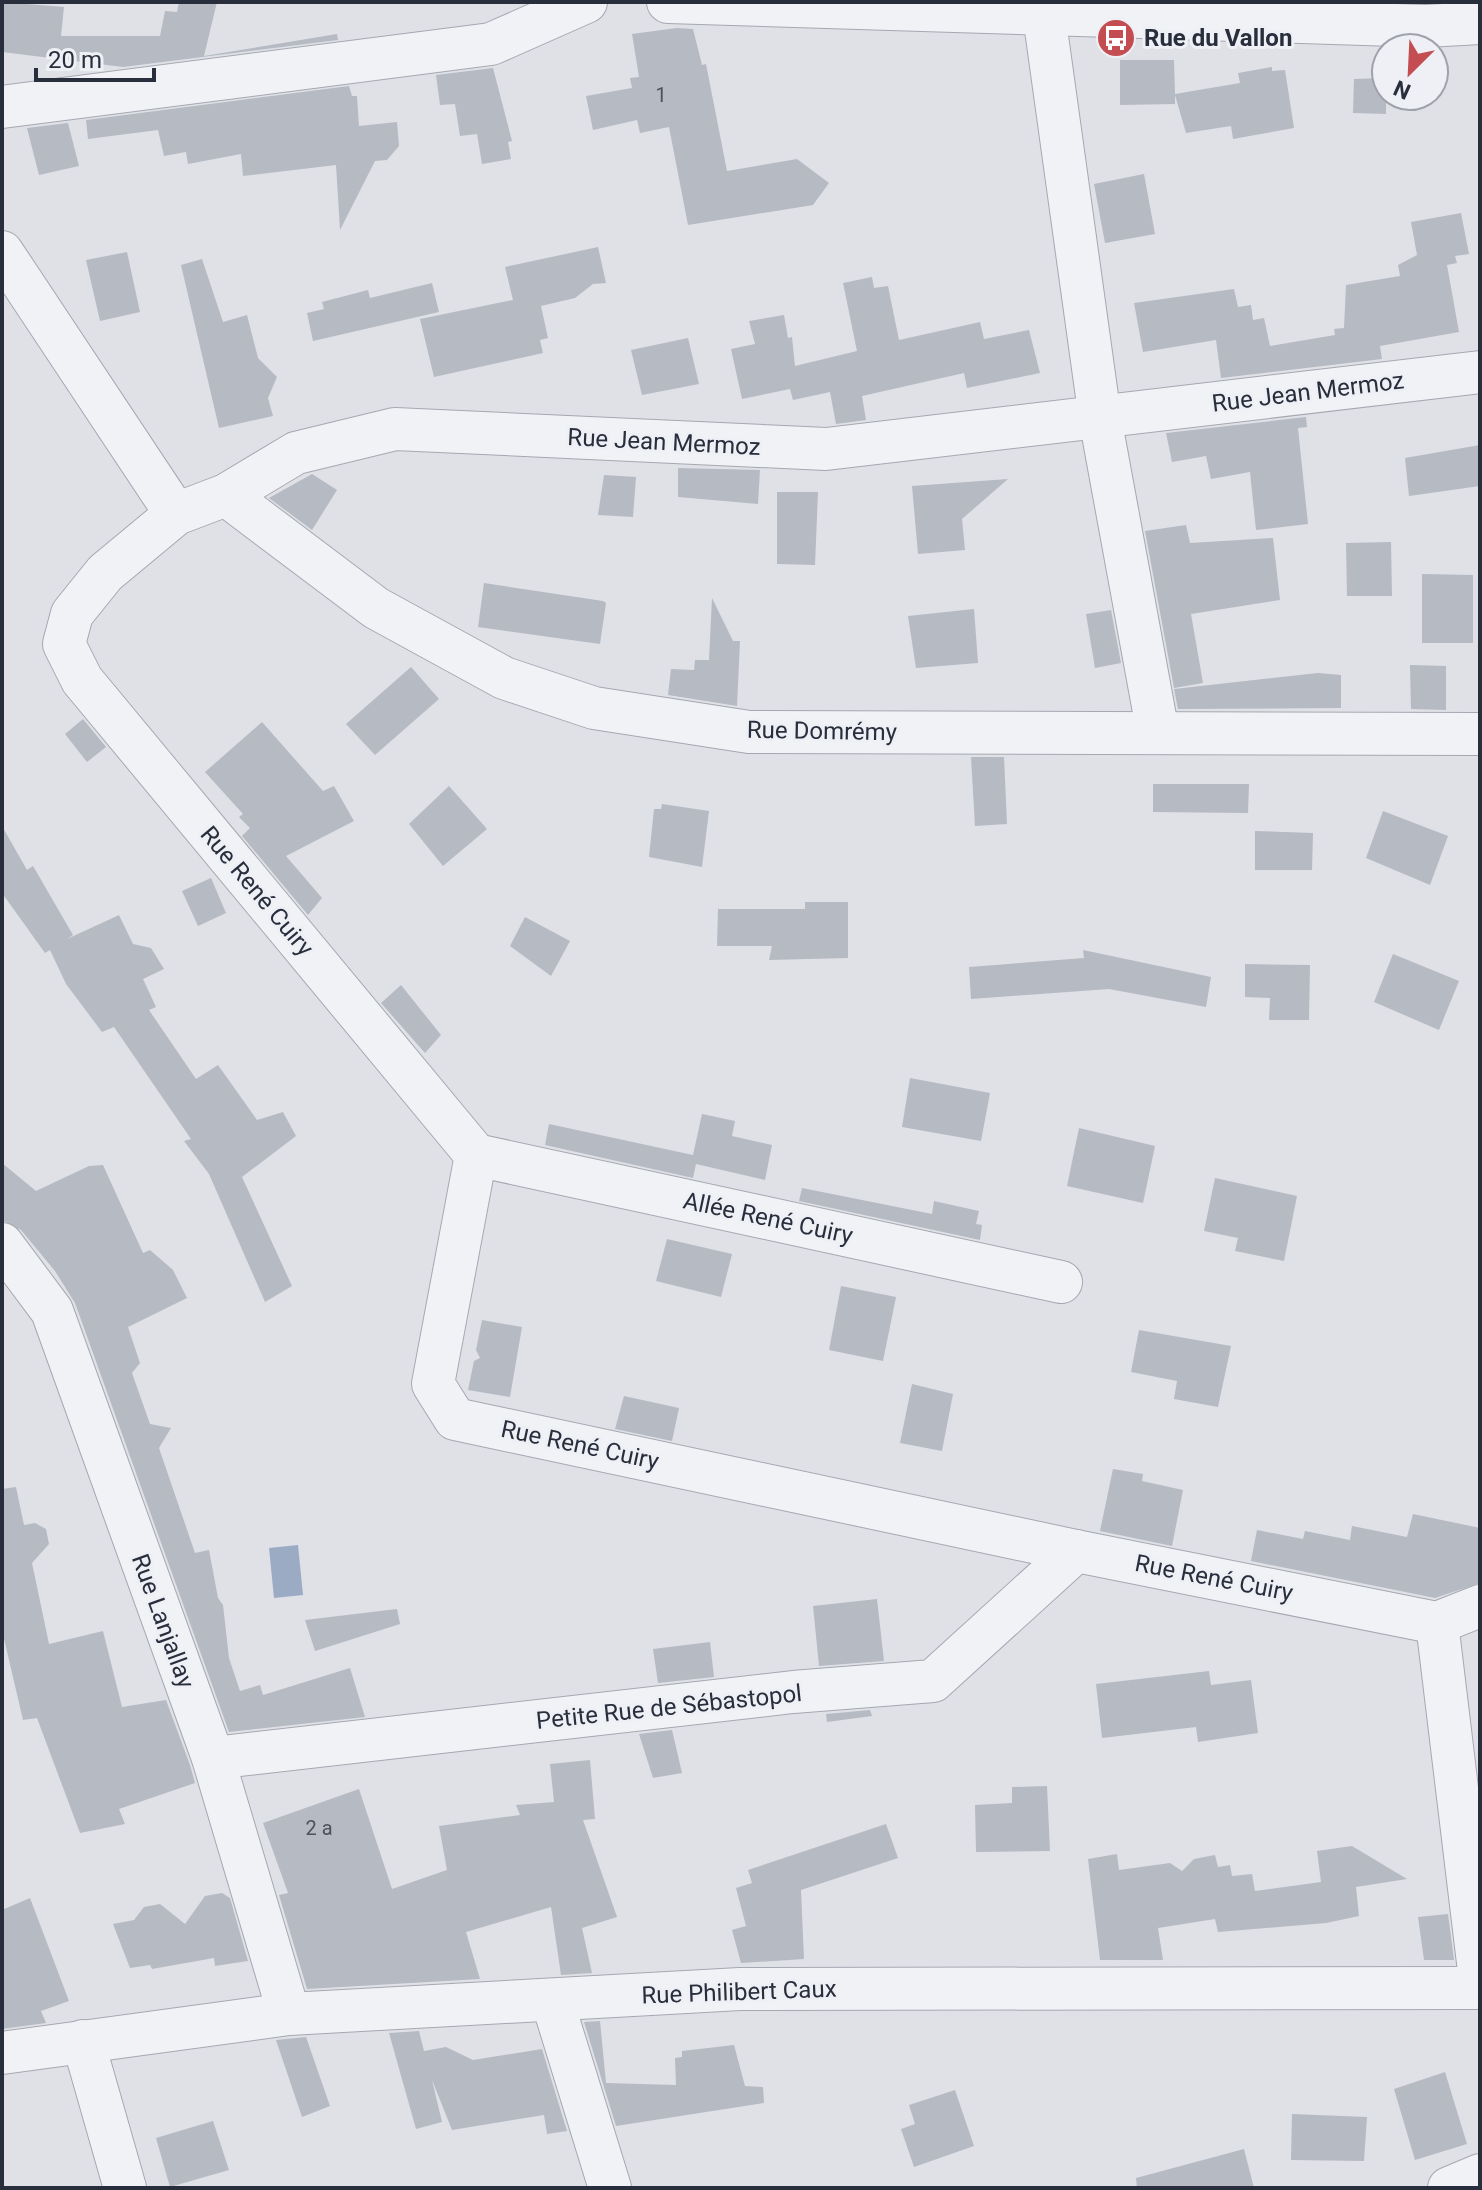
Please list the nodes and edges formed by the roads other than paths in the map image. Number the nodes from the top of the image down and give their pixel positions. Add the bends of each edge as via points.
1 (586, 2) edge
2 (668, 2) edge
3 (1044, 15) junction
4 (1461, 16) edge
5 (2, 107) edge
6 (2, 252) edge
7 (1480, 372) edge
8 (1100, 418) junction
9 (226, 495) junction
10 (176, 514) junction
11 (1158, 733) junction
12 (1480, 734) edge
13 (476, 1155) junction
14 (2, 1244) edge
15 (1061, 1282) dead end
16 (1076, 1551) junction
17 (1480, 1606) edge
18 (1437, 1623) junction
19 (213, 1758) junction
20 (1480, 1979) edge
21 (1480, 1988) edge
22 (552, 2000) junction
23 (289, 2014) junction
24 (83, 2041) junction
25 (2, 2053) edge
26 (1480, 2175) edge
27 (125, 2188) edge
28 (610, 2188) edge
29 (1449, 2188) edge

1 - 5 street via 491,44
2 - 3 street
3 - 4 street via 1426,26
3 - 8 street
6 - 10 street
7 - 8 street, Rue Jean Mermoz
8 - 9 street, Rue Jean Mermoz via 826,449 395,429 296,453
8 - 11 street
9 - 10 street, Rue Jean Mermoz
9 - 11 street, Rue Domrémy via 376,608 504,678 594,708 749,732
10 - 13 street, Rue René Cuiry via 105,573 72,614 64,644 82,680
11 - 12 street, Rue Domrémy
13 - 15 street, Allée René Cuiry
13 - 16 street, Rue René Cuiry via 433,1384 455,1419
14 - 19 street, Rue Lanjallay via 52,1311
16 - 18 street, Rue René Cuiry
16 - 19 street, Petite Rue de Sébastopol via 933,1681
17 - 18 street
18 - 20 street
19 - 23 street, Rue Lanjallay
21 - 22 street, Rue Philibert Caux via 740,1989
22 - 23 street, Rue Philibert Caux
22 - 28 street
23 - 24 street, Rue Philibert Caux
24 - 25 street, Rue Philibert Caux
24 - 27 street
26 - 29 street

